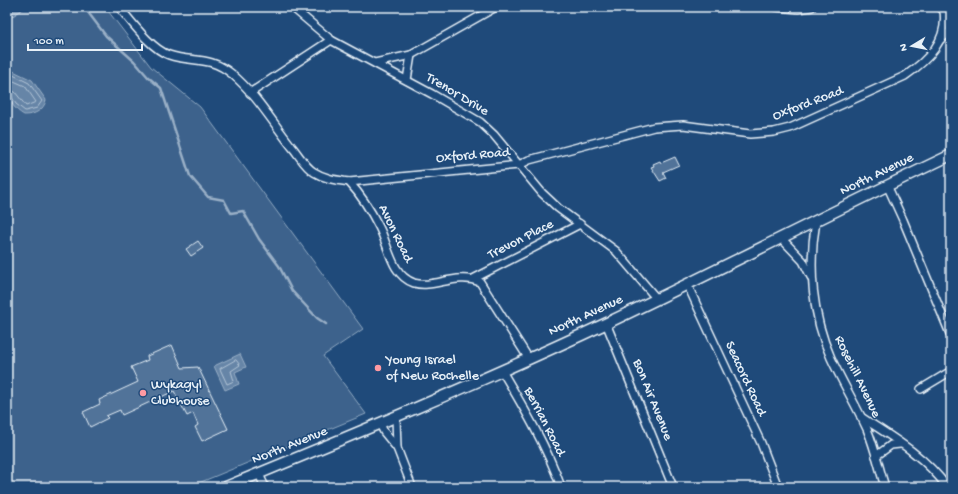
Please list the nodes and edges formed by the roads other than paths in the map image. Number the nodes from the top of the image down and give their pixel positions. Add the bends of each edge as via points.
1 (119, 7) edge
2 (292, 7) edge
3 (496, 7) edge
4 (777, 7) edge
5 (812, 7) edge
6 (945, 10) edge
7 (951, 31) edge
8 (941, 39) junction
9 (331, 40) junction
10 (411, 55) junction
11 (375, 63) junction
12 (407, 80) junction
13 (250, 93) junction
14 (951, 155) edge
15 (520, 165) junction
16 (349, 182) junction
17 (887, 185) junction
18 (816, 221) junction
19 (580, 224) junction
20 (780, 238) junction
21 (812, 277) junction
22 (473, 279) junction
23 (686, 284) junction
24 (656, 298) junction
25 (606, 323) junction
26 (951, 336) edge
27 (529, 359) junction
28 (502, 371) junction
29 (951, 371) edge
30 (921, 389) dead end
31 (396, 417) junction
32 (861, 417) junction
33 (380, 424) junction
34 (900, 444) junction
35 (397, 448) junction
36 (876, 456) junction
37 (259, 474) junction
38 (226, 487) edge
39 (265, 487) edge
40 (412, 487) edge
41 (561, 487) edge
42 (673, 487) edge
43 (778, 487) edge
44 (885, 487) edge
45 (947, 487) edge

1 - 13 street, Oxford Road via 152,45 162,52 175,57 213,63 232,74
2 - 9 street, Trenor Drive
3 - 10 street
4 - 5 street
6 - 8 street via 945,29
7 - 8 street
8 - 15 street, Oxford Road via 928,57 905,76 790,128 750,134 696,126 654,127 529,160
9 - 11 street, Trenor Drive
9 - 13 street
10 - 11 street
10 - 12 street
11 - 12 street, Trenor Drive
12 - 15 street, Trenor Drive via 480,122
13 - 16 street, Oxford Road via 313,172 328,179
14 - 17 main road, North Avenue
15 - 16 street, Oxford Road
15 - 19 street, Trenor Drive via 542,193
16 - 22 street, Avon Road via 374,218 394,266 401,275 414,283
17 - 18 main road, North Avenue
17 - 26 street
18 - 20 main road, North Avenue
18 - 21 street, Rosehill Avenue via 811,255
19 - 22 street, Trevon Place
19 - 24 street, Trenor Drive via 616,251
20 - 21 street, Rosehill Avenue via 803,261
20 - 23 main road, North Avenue
21 - 32 street, Rosehill Avenue via 822,335
22 - 27 street via 483,286
23 - 24 main road, North Avenue
23 - 43 street, Seacord Road
24 - 25 main road, North Avenue
25 - 27 main road, North Avenue
25 - 42 street, Bon Air Avenue
27 - 28 main road, North Avenue
28 - 31 main road, North Avenue
28 - 41 street, Berrian Road
29 - 30 street
31 - 33 main road, North Avenue
31 - 35 street
32 - 34 street
32 - 36 street, Rosehill Avenue
33 - 35 street
33 - 37 main road, North Avenue
34 - 36 street via 891,445
34 - 45 street via 918,455
35 - 40 street
36 - 44 street, Rosehill Avenue
37 - 38 main road, North Avenue
37 - 39 street

